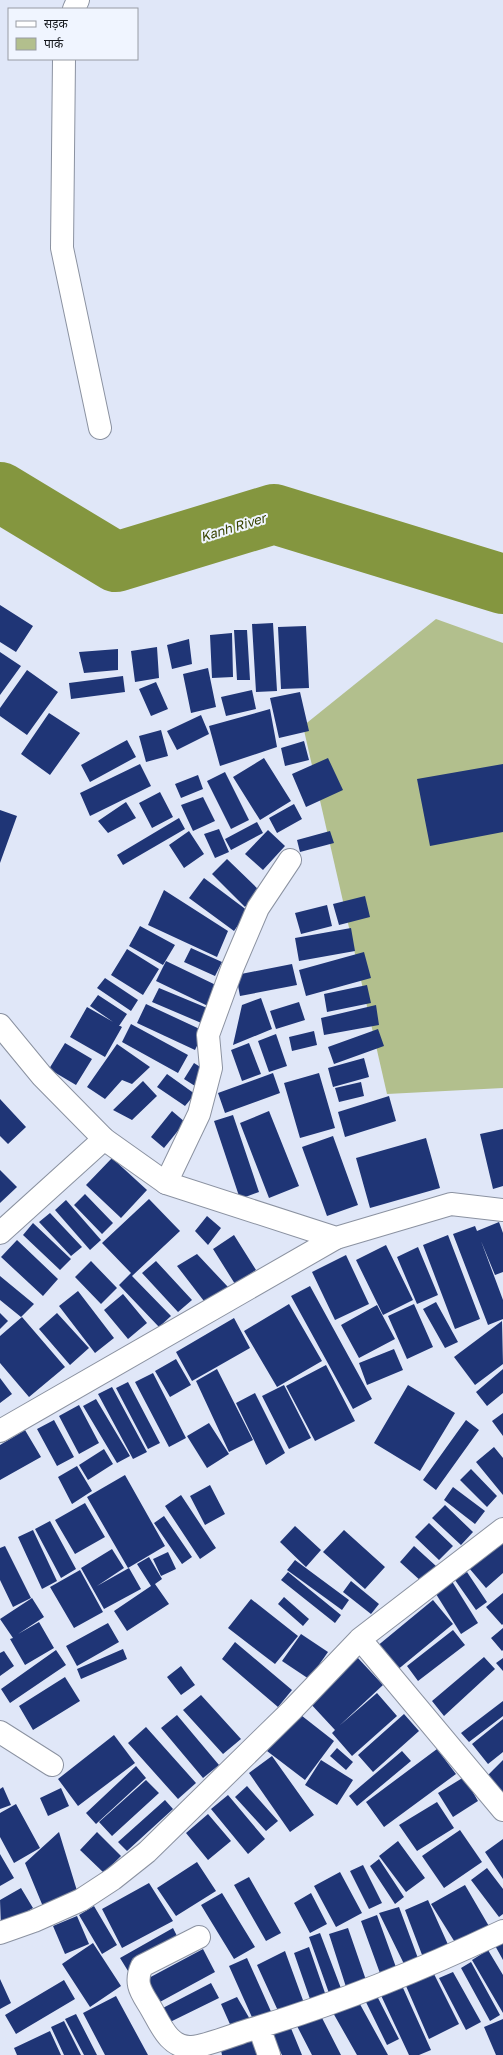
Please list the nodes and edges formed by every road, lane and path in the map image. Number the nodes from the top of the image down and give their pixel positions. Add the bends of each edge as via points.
1 (64, 60) edge
2 (100, 428) dead end
3 (290, 860) dead end
4 (0, 1026) edge
5 (104, 1139) junction
6 (166, 1183) junction
7 (503, 1210) edge
8 (0, 1233) edge
9 (336, 1238) junction
10 (0, 1431) edge
11 (503, 1529) edge
12 (360, 1639) junction
13 (0, 1732) edge
14 (52, 1765) dead end
15 (503, 1810) edge
16 (503, 1931) edge
17 (0, 1933) edge
18 (199, 1937) dead end
19 (259, 2027) junction
20 (269, 2055) edge

1 - 2 street via 62,248
3 - 6 street via 258,908 232,969 208,1035 211,1068 199,1114
4 - 5 street via 42,1076
5 - 6 street
5 - 8 street
6 - 9 street
7 - 9 street via 451,1204
9 - 10 street
11 - 12 street
12 - 15 street
12 - 17 street via 292,1710 147,1852 81,1900
13 - 14 street
16 - 19 street via 420,1969
18 - 19 street via 142,1966 138,1975 138,1985 167,2036 175,2044 191,2047
19 - 20 street

